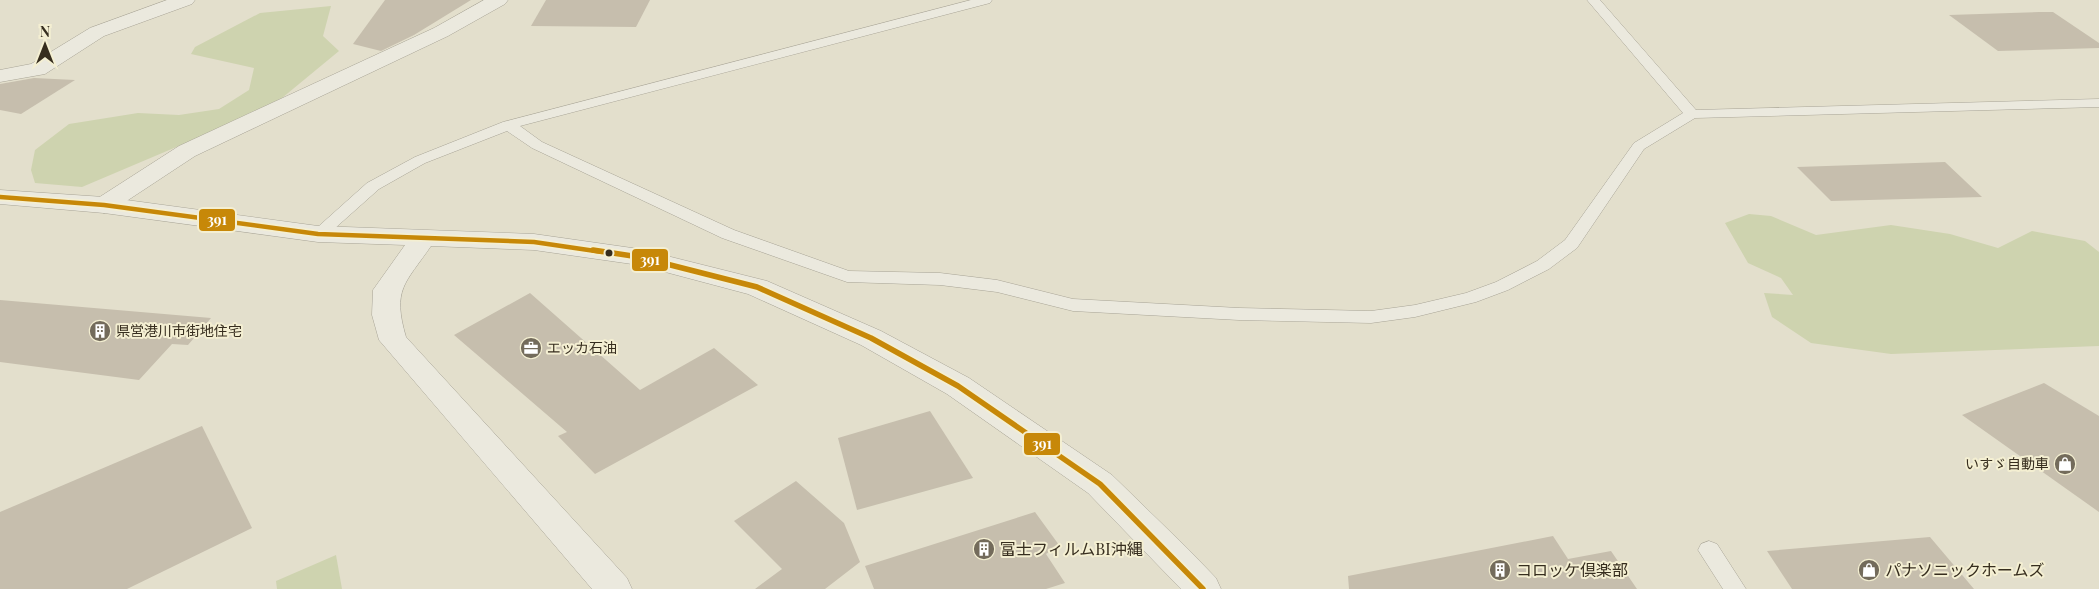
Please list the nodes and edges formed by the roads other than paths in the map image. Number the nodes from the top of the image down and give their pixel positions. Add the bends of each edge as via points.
1 (185, 0) edge
2 (498, 0) edge
3 (986, 0) edge
4 (1593, 0) edge
5 (0, 76) edge
6 (2099, 103) edge
7 (1692, 114) junction
8 (508, 125) junction
9 (0, 197) edge
10 (104, 205) junction
11 (318, 234) junction
12 (424, 238) junction
13 (1709, 550) dead end
14 (614, 589) edge
15 (1203, 589) edge
16 (1735, 589) edge

1 - 5 street via 97,32 37,69
2 - 10 street via 442,32 188,151
3 - 8 lane
4 - 7 lane
6 - 7 lane
7 - 8 lane via 1640,146 1571,244 1543,265 1470,298 1371,317 1073,305 997,286 847,276 728,234 537,145
8 - 11 lane via 420,160 373,186
9 - 10 street
10 - 11 street
11 - 12 street
12 - 14 street via 387,290 386,315 393,340
12 - 15 street via 534,242 639,257 757,287 870,338 958,386 1100,484
13 - 16 lane

